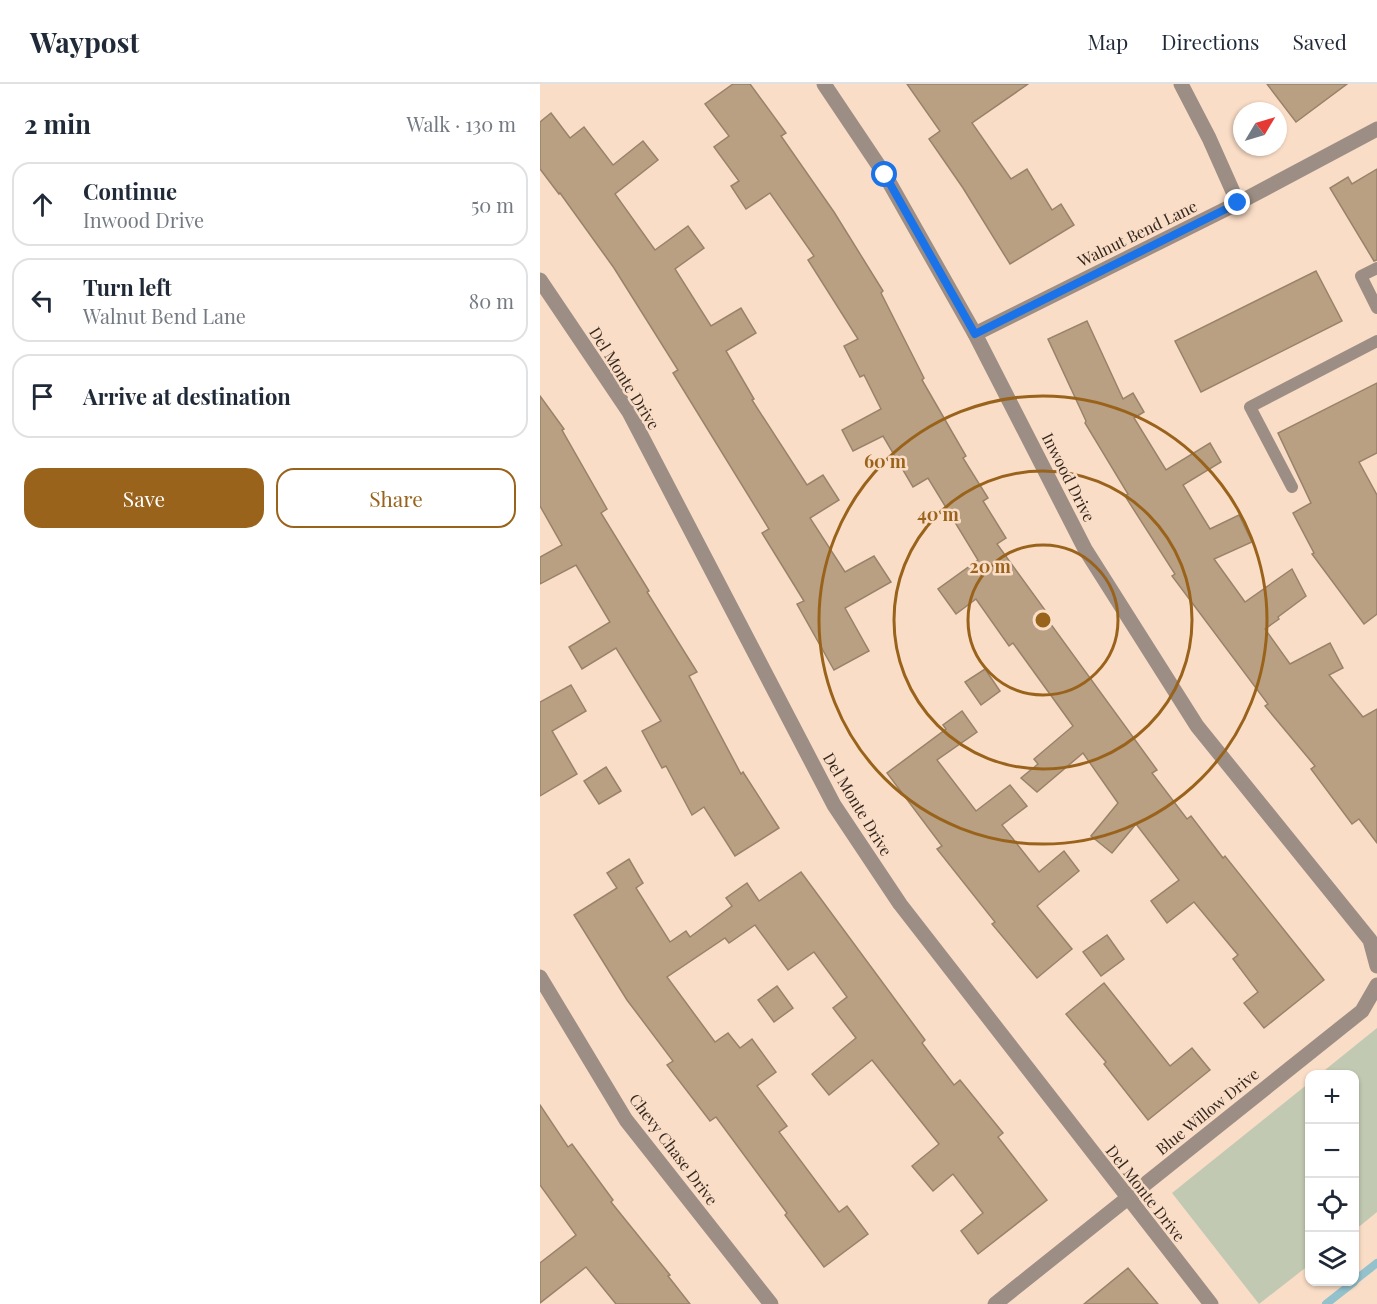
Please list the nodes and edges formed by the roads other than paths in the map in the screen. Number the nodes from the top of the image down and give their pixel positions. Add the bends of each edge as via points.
1 (824, 84) edge
2 (1181, 84) edge
3 (1377, 129) edge
4 (1238, 203) junction
5 (1377, 268) edge
6 (540, 280) edge
7 (1377, 308) edge
8 (975, 334) junction
9 (1377, 341) edge
10 (1292, 487) dead end
11 (1377, 966) edge
12 (540, 977) edge
13 (1377, 985) edge
14 (1127, 1198) junction
15 (771, 1304) edge
16 (995, 1304) edge
17 (1211, 1304) edge

1 - 8 street, Inwood Drive via 885,175
2 - 4 street
3 - 4 street, Walnut Bend Lane
4 - 8 street, Walnut Bend Lane
5 - 7 lane via 1361,276
6 - 14 street, Del Monte Drive via 629,412 834,805 900,904
8 - 11 street, Inwood Drive via 1091,558 1197,726 1370,940
9 - 10 lane via 1250,407
12 - 15 street, Chevy Chase Drive via 626,1119
13 - 14 street, Blue Willow Drive via 1362,1011
14 - 16 street, Blue Willow Drive
14 - 17 street, Del Monte Drive

